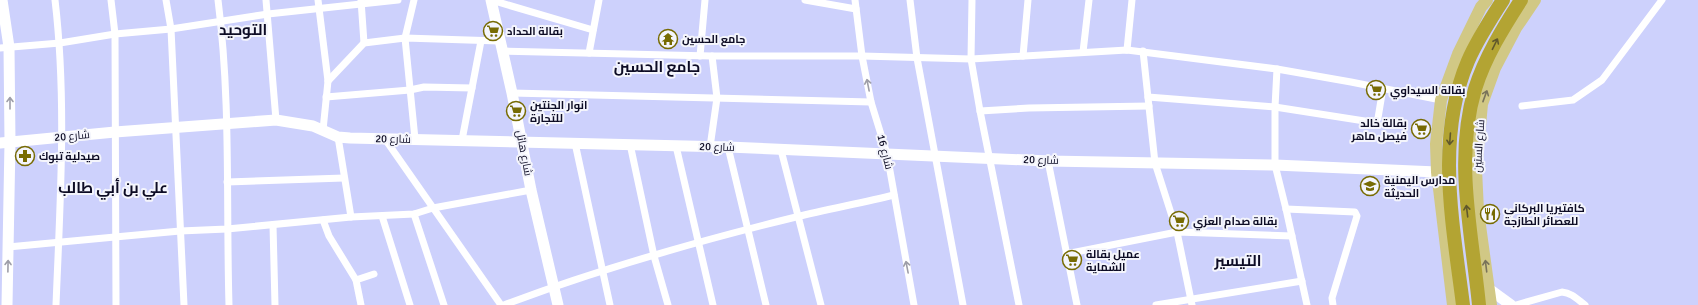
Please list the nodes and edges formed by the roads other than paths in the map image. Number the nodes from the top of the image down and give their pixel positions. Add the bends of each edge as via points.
1 (2, 0) edge
2 (55, 0) edge
3 (111, 0) edge
4 (166, 0) edge
5 (218, 0) edge
6 (266, 0) edge
7 (318, 0) edge
8 (398, 0) edge
9 (414, 0) edge
10 (491, 0) edge
11 (599, 0) edge
12 (705, 0) edge
13 (805, 0) edge
14 (855, 0) edge
15 (910, 0) edge
16 (972, 0) edge
17 (1028, 0) edge
18 (1089, 0) edge
19 (1132, 0) edge
20 (1487, 0) edge
21 (1503, 0) edge
22 (1521, 0) edge
23 (1535, 0) edge
24 (1662, 0) edge
25 (361, 2) edge
26 (319, 8) junction
27 (856, 9) junction
28 (268, 14) junction
29 (221, 20) junction
30 (171, 29) junction
31 (593, 30) junction
32 (115, 34) junction
33 (405, 38) junction
34 (481, 41) junction
35 (60, 43) junction
36 (364, 43) junction
37 (501, 46) junction
38 (5, 48) edge
39 (1126, 50) junction
40 (1143, 51) junction
41 (1083, 52) junction
42 (589, 53) junction
43 (700, 56) junction
44 (712, 56) junction
45 (862, 56) junction
46 (1023, 56) junction
47 (918, 58) junction
48 (972, 59) junction
49 (1277, 69) junction
50 (328, 81) junction
51 (472, 88) junction
52 (1383, 88) junction
53 (410, 90) junction
54 (512, 93) junction
55 (326, 97) junction
56 (1148, 97) junction
57 (717, 98) junction
58 (1442, 100) junction
59 (871, 102) junction
60 (1149, 106) junction
61 (1522, 106) dead end
62 (1275, 107) junction
63 (980, 111) junction
64 (276, 120) junction
65 (227, 123) junction
66 (175, 127) junction
67 (323, 130) junction
68 (115, 132) junction
69 (62, 136) junction
70 (338, 137) junction
71 (385, 139) junction
72 (416, 139) junction
73 (462, 140) junction
74 (522, 142) junction
75 (5, 143) edge
76 (575, 143) junction
77 (630, 144) junction
78 (676, 146) junction
79 (710, 147) junction
80 (728, 147) junction
81 (781, 150) junction
82 (887, 154) junction
83 (936, 156) junction
84 (990, 158) junction
85 (1048, 161) junction
86 (1155, 163) junction
87 (1275, 165) junction
88 (1437, 172) junction
89 (344, 178) junction
90 (227, 182) junction
91 (531, 190) junction
92 (894, 195) junction
93 (433, 208) junction
94 (1286, 209) junction
95 (414, 214) junction
96 (382, 216) junction
97 (797, 216) junction
98 (351, 217) junction
99 (323, 220) junction
100 (273, 225) junction
101 (227, 229) junction
102 (747, 230) junction
103 (180, 231) junction
104 (1177, 232) junction
105 (1292, 236) junction
106 (115, 237) junction
107 (59, 242) junction
108 (697, 242) junction
109 (8, 248) junction
110 (1451, 249) junction
111 (1066, 254) junction
112 (654, 256) junction
113 (603, 271) junction
114 (374, 274) dead end
115 (356, 280) junction
116 (1302, 281) junction
117 (554, 286) junction
118 (1483, 290) junction
119 (1192, 302) edge
120 (7, 305) edge
121 (56, 305) edge
122 (116, 305) edge
123 (184, 305) edge
124 (229, 305) edge
125 (275, 305) edge
126 (361, 305) edge
127 (410, 305) edge
128 (444, 305) edge
129 (502, 305) edge
130 (558, 305) edge
131 (610, 305) edge
132 (668, 305) edge
133 (713, 305) edge
134 (766, 305) edge
135 (821, 305) edge
136 (914, 305) edge
137 (963, 305) edge
138 (1019, 305) edge
139 (1077, 305) edge
140 (1156, 305) edge
141 (1307, 305) edge
142 (1333, 305) edge
143 (1454, 305) edge
144 (1463, 305) edge
145 (1479, 305) edge
146 (1491, 305) edge
147 (1511, 305) edge
148 (1516, 305) edge
149 (1585, 305) edge

1 - 38 street
2 - 35 street
3 - 32 street
4 - 30 street
5 - 29 street
6 - 28 street
7 - 26 street
8 - 25 street
9 - 33 street
10 - 31 street
10 - 37 street, شارع هائل
11 - 31 street
12 - 43 street
13 - 27 street
14 - 27 street, شارع 16
15 - 47 street
16 - 48 street
17 - 46 street
18 - 41 street
19 - 39 street
20 - 58 main road via 1458,54
21 -> 110 highway via 1468,62 1454,104 1448,170
118 -> 22 highway, شارع الستين via 1466,198 1465,170 1469,118 1476,88 1487,60 1500,33
118 -> 23 main road, شارع الستين via 1476,169 1482,104 1499,61 1516,28
24 - 61 street via 1602,80 1573,100
25 - 26 street
25 - 36 street
26 - 28 street
26 - 50 street
27 - 45 street, شارع 16
28 - 29 street
28 - 64 street
29 - 30 street
29 - 65 street
30 - 32 street
30 - 66 street
31 - 42 street
32 - 35 street
32 - 68 street
33 - 34 street
33 - 36 street
33 - 53 street
34 - 37 street
34 - 51 street
35 - 38 street
35 - 69 street
36 - 50 street
37 - 42 street
37 - 54 street, شارع هائل
75 -> 38 street
39 - 40 street
39 - 41 street
40 - 49 street
40 - 56 street
41 - 46 street
42 - 43 street
43 - 44 street
44 - 45 street
44 - 57 street
45 - 47 street
59 -> 45 street, شارع 16
46 - 48 street
47 - 48 street
47 - 83 street
48 - 63 street
49 - 52 street
49 - 62 street
50 - 55 street
51 - 53 street via 424,87
51 - 73 street
52 - 58 street
52 - 62 street via 1378,118 1371,122
53 - 55 street
53 - 72 street
54 - 57 street
54 - 74 street, شارع هائل
55 - 67 street
56 - 60 street
56 - 62 street
57 - 59 street
57 - 79 street
58 - 88 main road via 1436,144
59 - 82 street, شارع 16
60 - 63 street
60 - 86 street
62 - 87 street
63 - 84 street
64 - 65 street, شارع 20
64 - 67 street, شارع 20
65 - 66 street, شارع 20
65 - 90 street
66 - 68 street, شارع 20
66 - 103 street
67 - 70 street, شارع 20
68 - 69 street, شارع 20
68 - 106 street
69 - 75 street, شارع 20
69 - 107 street
70 - 71 street, شارع 20
70 - 89 street
71 - 72 street, شارع 20
71 - 93 street
72 - 73 street, شارع 20
73 - 74 street, شارع 20
74 - 76 street, شارع 20
74 - 91 street, شارع هائل
75 - 109 street
76 - 77 street, شارع 20
76 - 113 street
77 - 78 street, شارع 20
77 - 112 street
78 - 79 street, شارع 20
78 - 108 street
79 - 80 street, شارع 20
80 - 81 street, شارع 20
80 - 102 street
81 - 82 street, شارع 20
81 - 97 street
82 - 83 street, شارع 20
82 - 92 street, شارع 16
83 - 84 street, شارع 20
83 - 137 street
84 - 85 street, شارع 20
84 - 138 street
85 - 86 street, شارع 20
85 - 111 street
86 - 87 street, شارع 20
86 - 104 street
87 - 88 street, شارع 20
87 - 94 street
88 - 110 main road
89 - 90 street
89 - 98 street
90 - 101 street
91 - 93 street
91 - 117 street, شارع هائل
92 - 97 street
136 -> 92 street, شارع 16
93 - 95 street
93 - 129 street
94 - 105 street
94 - 142 street via 1355,212 1357,216 1332,298
95 - 96 street
95 - 128 street
96 - 98 street
96 - 127 street
97 - 102 street
97 - 135 street
98 - 99 street
99 - 100 street
99 - 115 street via 329,236
100 - 101 street
100 - 125 street
101 - 103 street
101 - 124 street
102 - 108 street
102 - 134 street
103 - 106 street
103 - 123 street
104 - 105 street
104 - 111 street
104 - 119 street
105 - 116 street
106 - 107 street
106 - 122 street
107 - 109 street
107 - 121 street
108 - 112 street
108 - 133 street
120 -> 109 street
110 - 143 main road
110 - 144 highway
111 - 139 street
112 - 113 street
112 - 132 street
113 - 117 street
113 - 131 street
114 - 115 street
115 - 126 street
116 - 119 street
116 - 141 street
117 - 129 street
117 - 130 street, شارع هائل
118 - 145 highway, شارع الستين
118 - 146 main road, شارع الستين
118 - 147 street
119 - 140 street
148 - 149 street via 1562,292 1568,292

